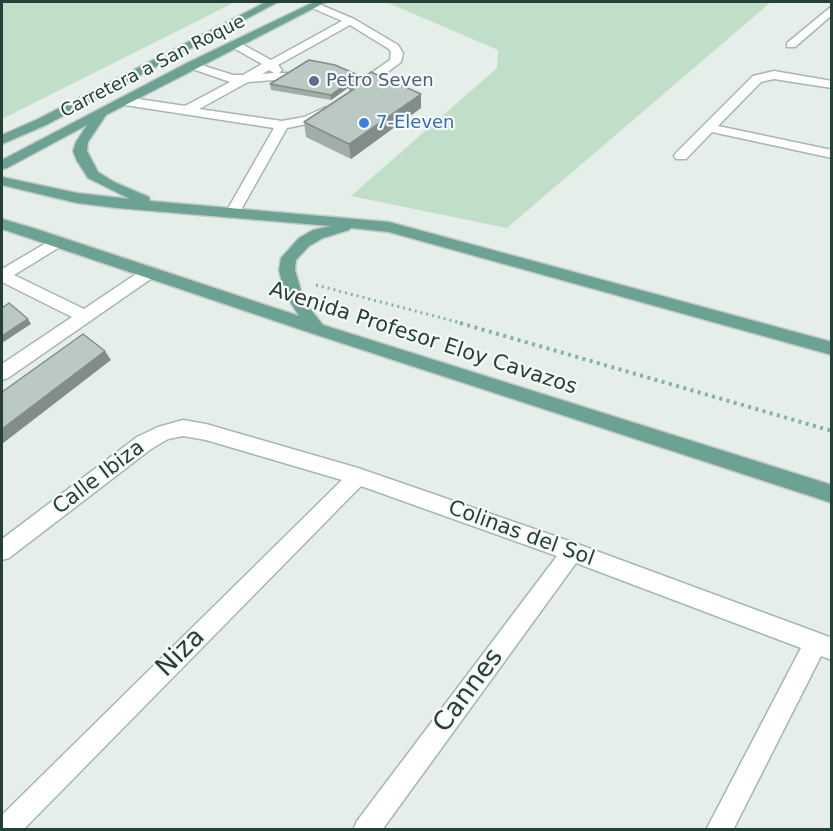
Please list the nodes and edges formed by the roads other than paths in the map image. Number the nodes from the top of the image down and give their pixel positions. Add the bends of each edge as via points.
1 (273, 2) edge
2 (318, 3) edge
3 (831, 9) edge
4 (350, 21) junction
5 (826, 21) edge
6 (234, 44) junction
7 (791, 45) dead end
8 (270, 64) junction
9 (191, 65) junction
10 (243, 80) junction
11 (831, 85) edge
12 (124, 101) junction
13 (189, 109) junction
14 (101, 113) junction
15 (42, 122) junction
16 (282, 125) junction
17 (710, 128) junction
18 (2, 134) edge
19 (2, 140) edge
20 (831, 154) edge
21 (681, 156) dead end
22 (2, 165) edge
23 (2, 181) edge
24 (159, 206) junction
25 (233, 212) junction
26 (2, 224) edge
27 (351, 225) junction
28 (2, 231) edge
29 (28, 231) junction
30 (58, 241) junction
31 (150, 272) junction
32 (2, 276) edge
33 (85, 316) junction
34 (317, 329) junction
35 (831, 349) edge
36 (4, 368) edge
37 (206, 432) joint
38 (358, 476) junction
39 (831, 494) edge
40 (2, 551) edge
41 (572, 552) junction
42 (824, 646) edge
43 (5, 830) edge
44 (366, 830) edge
45 (719, 830) edge

1 - 15 main road, Carretera a San Roque
2 - 4 street
2 - 6 main road, Carretera a San Roque
3 - 5 street
4 - 8 street
4 - 16 street via 394,47 395,62 321,115
5 - 7 street
6 - 8 street
6 - 9 main road, Carretera a San Roque
8 - 10 street
8 - 10 street via 288,76
9 - 10 street
9 - 12 main road, Carretera a San Roque
10 - 13 street
11 - 17 street via 766,75 757,79
12 - 13 street
12 - 14 main road, Carretera a San Roque
13 - 16 street
14 - 22 main road, Carretera a San Roque
14 - 24 main road via 82,142 84,161 93,175 109,185
15 - 18 main road
15 - 19 main road, Carretera a San Roque
16 - 25 street
17 - 20 street
17 - 21 street
23 - 24 main road via 77,198
24 - 25 main road
25 - 27 main road
26 - 29 main road, Avenida Profesor Eloy Cavazos
27 - 34 main road via 318,234 289,258 288,279 298,304
27 - 35 main road via 389,227 429,236
28 - 29 main road
29 - 30 main road, Avenida Profesor Eloy Cavazos
30 - 31 main road, Avenida Profesor Eloy Cavazos
30 - 32 street
31 - 33 street
31 - 34 main road, Avenida Profesor Eloy Cavazos
32 - 33 street
33 - 36 street
34 - 39 main road, Avenida Profesor Eloy Cavazos
37 - 38 street, Colinas del Sol
37 - 40 street, Calle Ibiza via 183,428 144,442
38 - 41 street, Colinas del Sol
38 - 43 street, Niza
41 - 42 street, Colinas del Sol
41 - 44 street, Cannes
42 - 45 street

